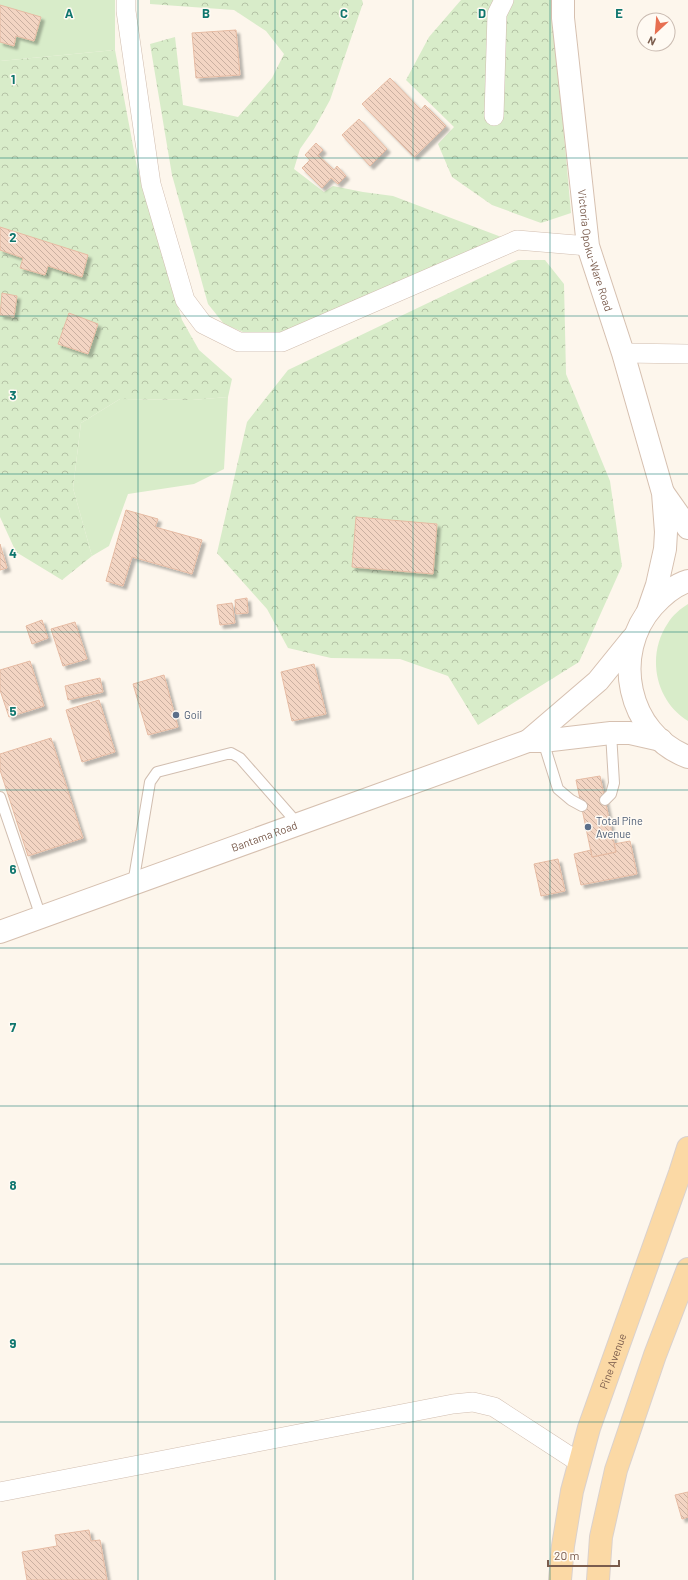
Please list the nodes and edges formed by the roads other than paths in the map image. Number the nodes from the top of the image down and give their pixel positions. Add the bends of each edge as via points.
1 (126, 0) edge
2 (504, 0) edge
3 (562, 0) edge
4 (494, 116) dead end
5 (588, 246) junction
6 (623, 353) junction
7 (688, 354) edge
8 (663, 493) junction
9 (688, 528) edge
10 (688, 581) edge
11 (648, 611) junction
12 (635, 636) junction
13 (611, 734) junction
14 (661, 740) junction
15 (535, 741) junction
16 (688, 757) edge
17 (0, 798) edge
18 (605, 800) dead end
19 (582, 806) dead end
20 (298, 824) junction
21 (133, 884) junction
22 (41, 917) junction
23 (0, 932) edge
24 (688, 1148) edge
25 (688, 1269) edge
26 (580, 1463) junction
27 (0, 1492) edge
28 (560, 1580) edge
29 (598, 1580) edge

1 - 5 street via 151,184 185,300 203,324 239,342 282,342 517,240
2 - 4 street via 497,14
3 - 5 main road, Victoria Opoku-Ware Road
5 - 6 main road, Victoria Opoku-Ware Road
6 - 7 street
6 - 8 main road, Victoria Opoku-Ware Road
8 - 9 main road
8 - 11 main road via 665,548
10 - 11 main road via 671,590
11 - 12 main road
12 - 14 main road via 629,668 630,684 640,714
12 - 15 main road via 598,681
13 - 14 main road via 630,733
13 - 15 main road
13 - 18 lane via 614,783 611,794
14 - 16 main road
15 - 19 lane via 558,789
15 - 20 main road, Bantama Road
17 - 22 lane
20 - 21 main road, Bantama Road
20 - 21 lane via 240,758 231,753 157,772 150,782
21 - 22 main road, Bantama Road
22 - 23 main road, Bantama Road
24 - 26 main road, Pine Avenue via 589,1428
25 - 29 main road via 655,1355 616,1470 601,1537
26 - 27 street via 494,1407 473,1402
26 - 28 main road, Pine Avenue via 572,1491

